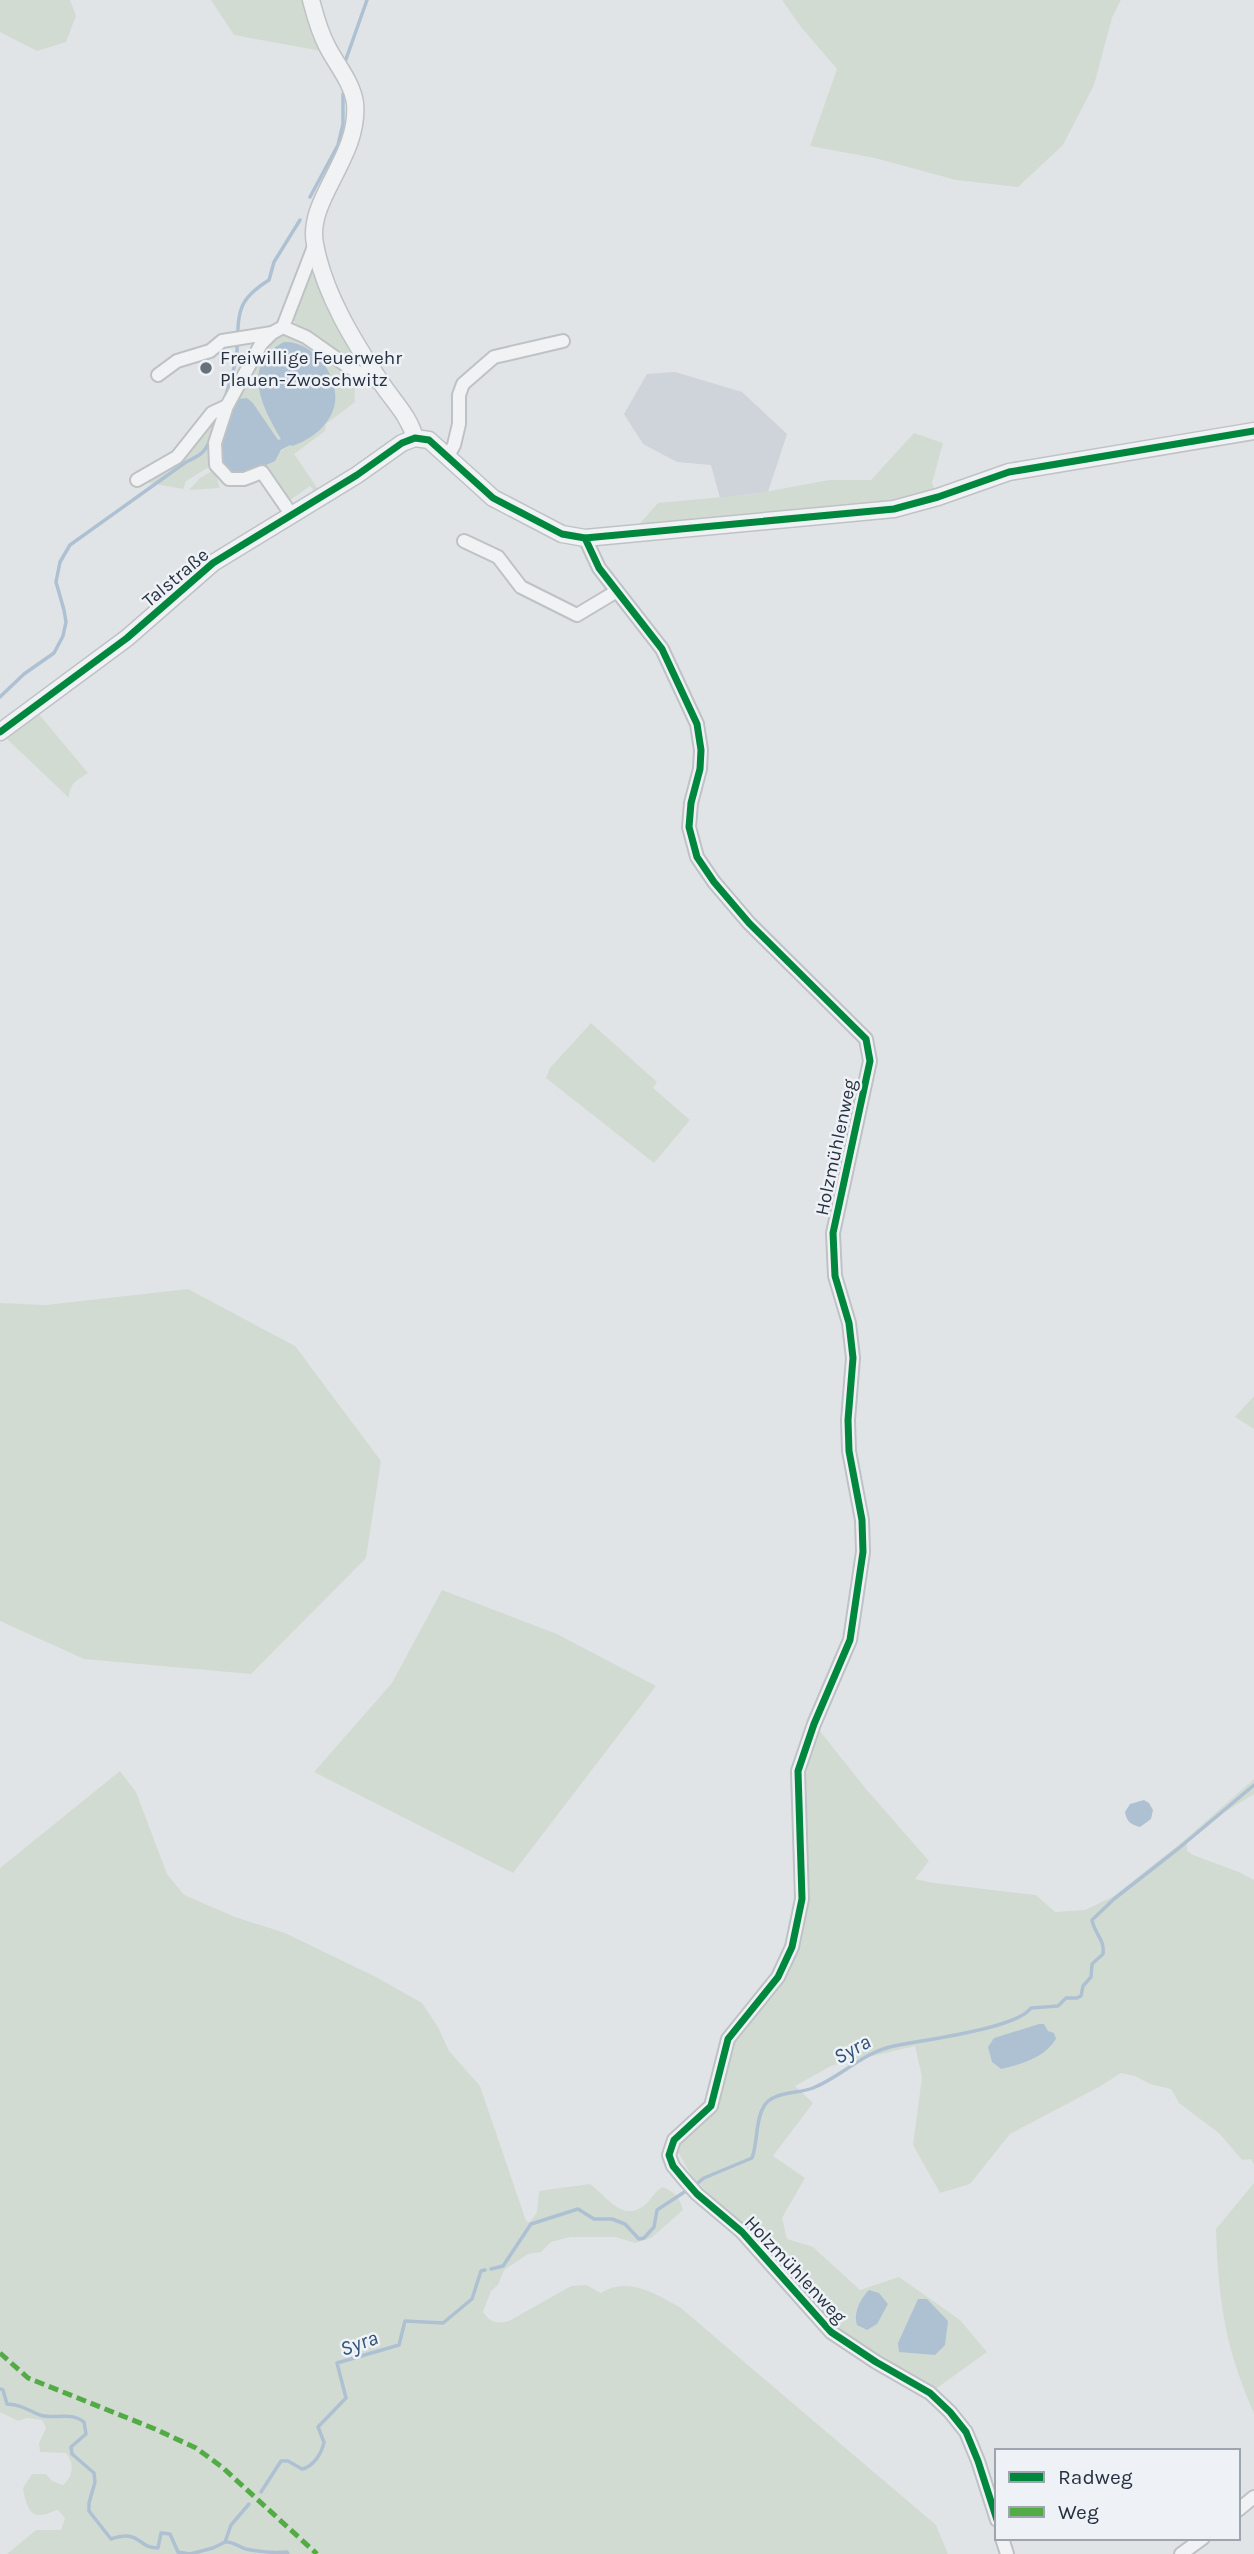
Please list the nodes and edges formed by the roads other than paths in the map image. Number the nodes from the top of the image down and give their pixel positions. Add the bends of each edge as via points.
1 (311, 0) edge
2 (315, 244) junction
3 (278, 330) junction
4 (563, 341) dead end
5 (158, 375) dead end
6 (382, 384) junction
7 (227, 406) junction
8 (1254, 431) edge
9 (415, 438) junction
10 (447, 458) junction
11 (137, 480) dead end
12 (291, 514) junction
13 (585, 538) junction
14 (464, 541) dead end
15 (617, 591) junction
16 (0, 732) edge
17 (1254, 2497) edge
18 (1240, 2508) edge
19 (995, 2514) edge
20 (1200, 2540) edge
21 (1181, 2554) edge

1 - 2 street via 325,43 351,87 355,103 344,160 313,227
2 - 3 street
2 - 6 street via 330,293
3 - 5 street via 222,341
3 - 6 street via 306,337
3 - 7 street via 253,357
4 - 10 street via 494,357 463,384 459,424
6 - 9 street via 406,415
7 - 11 street via 212,414 177,457
7 - 12 street via 215,443 216,466 229,479 262,472
8 - 13 street via 1009,472 894,509
9 - 10 street via 429,440
9 - 12 street, Talstraße
10 - 13 street via 515,511 562,534
12 - 16 street, Talstraße via 213,563 127,638
13 - 15 street, Holzmühlenweg via 599,568
14 - 15 street via 498,557 521,587 577,615
15 - 19 street, Holzmühlenweg via 662,649 697,724 700,769 689,827 697,857 749,923 866,1038 870,1061 833,1233 835,1276 853,1357 849,1451 862,1520 863,1552 850,1640 798,1771 802,1899 792,1947 778,1977 728,2039 710,2106 674,2140 669,2155 697,2194 742,2232 831,2332 930,2393 950,2412 966,2432
17 - 18 street
20 - 21 street

